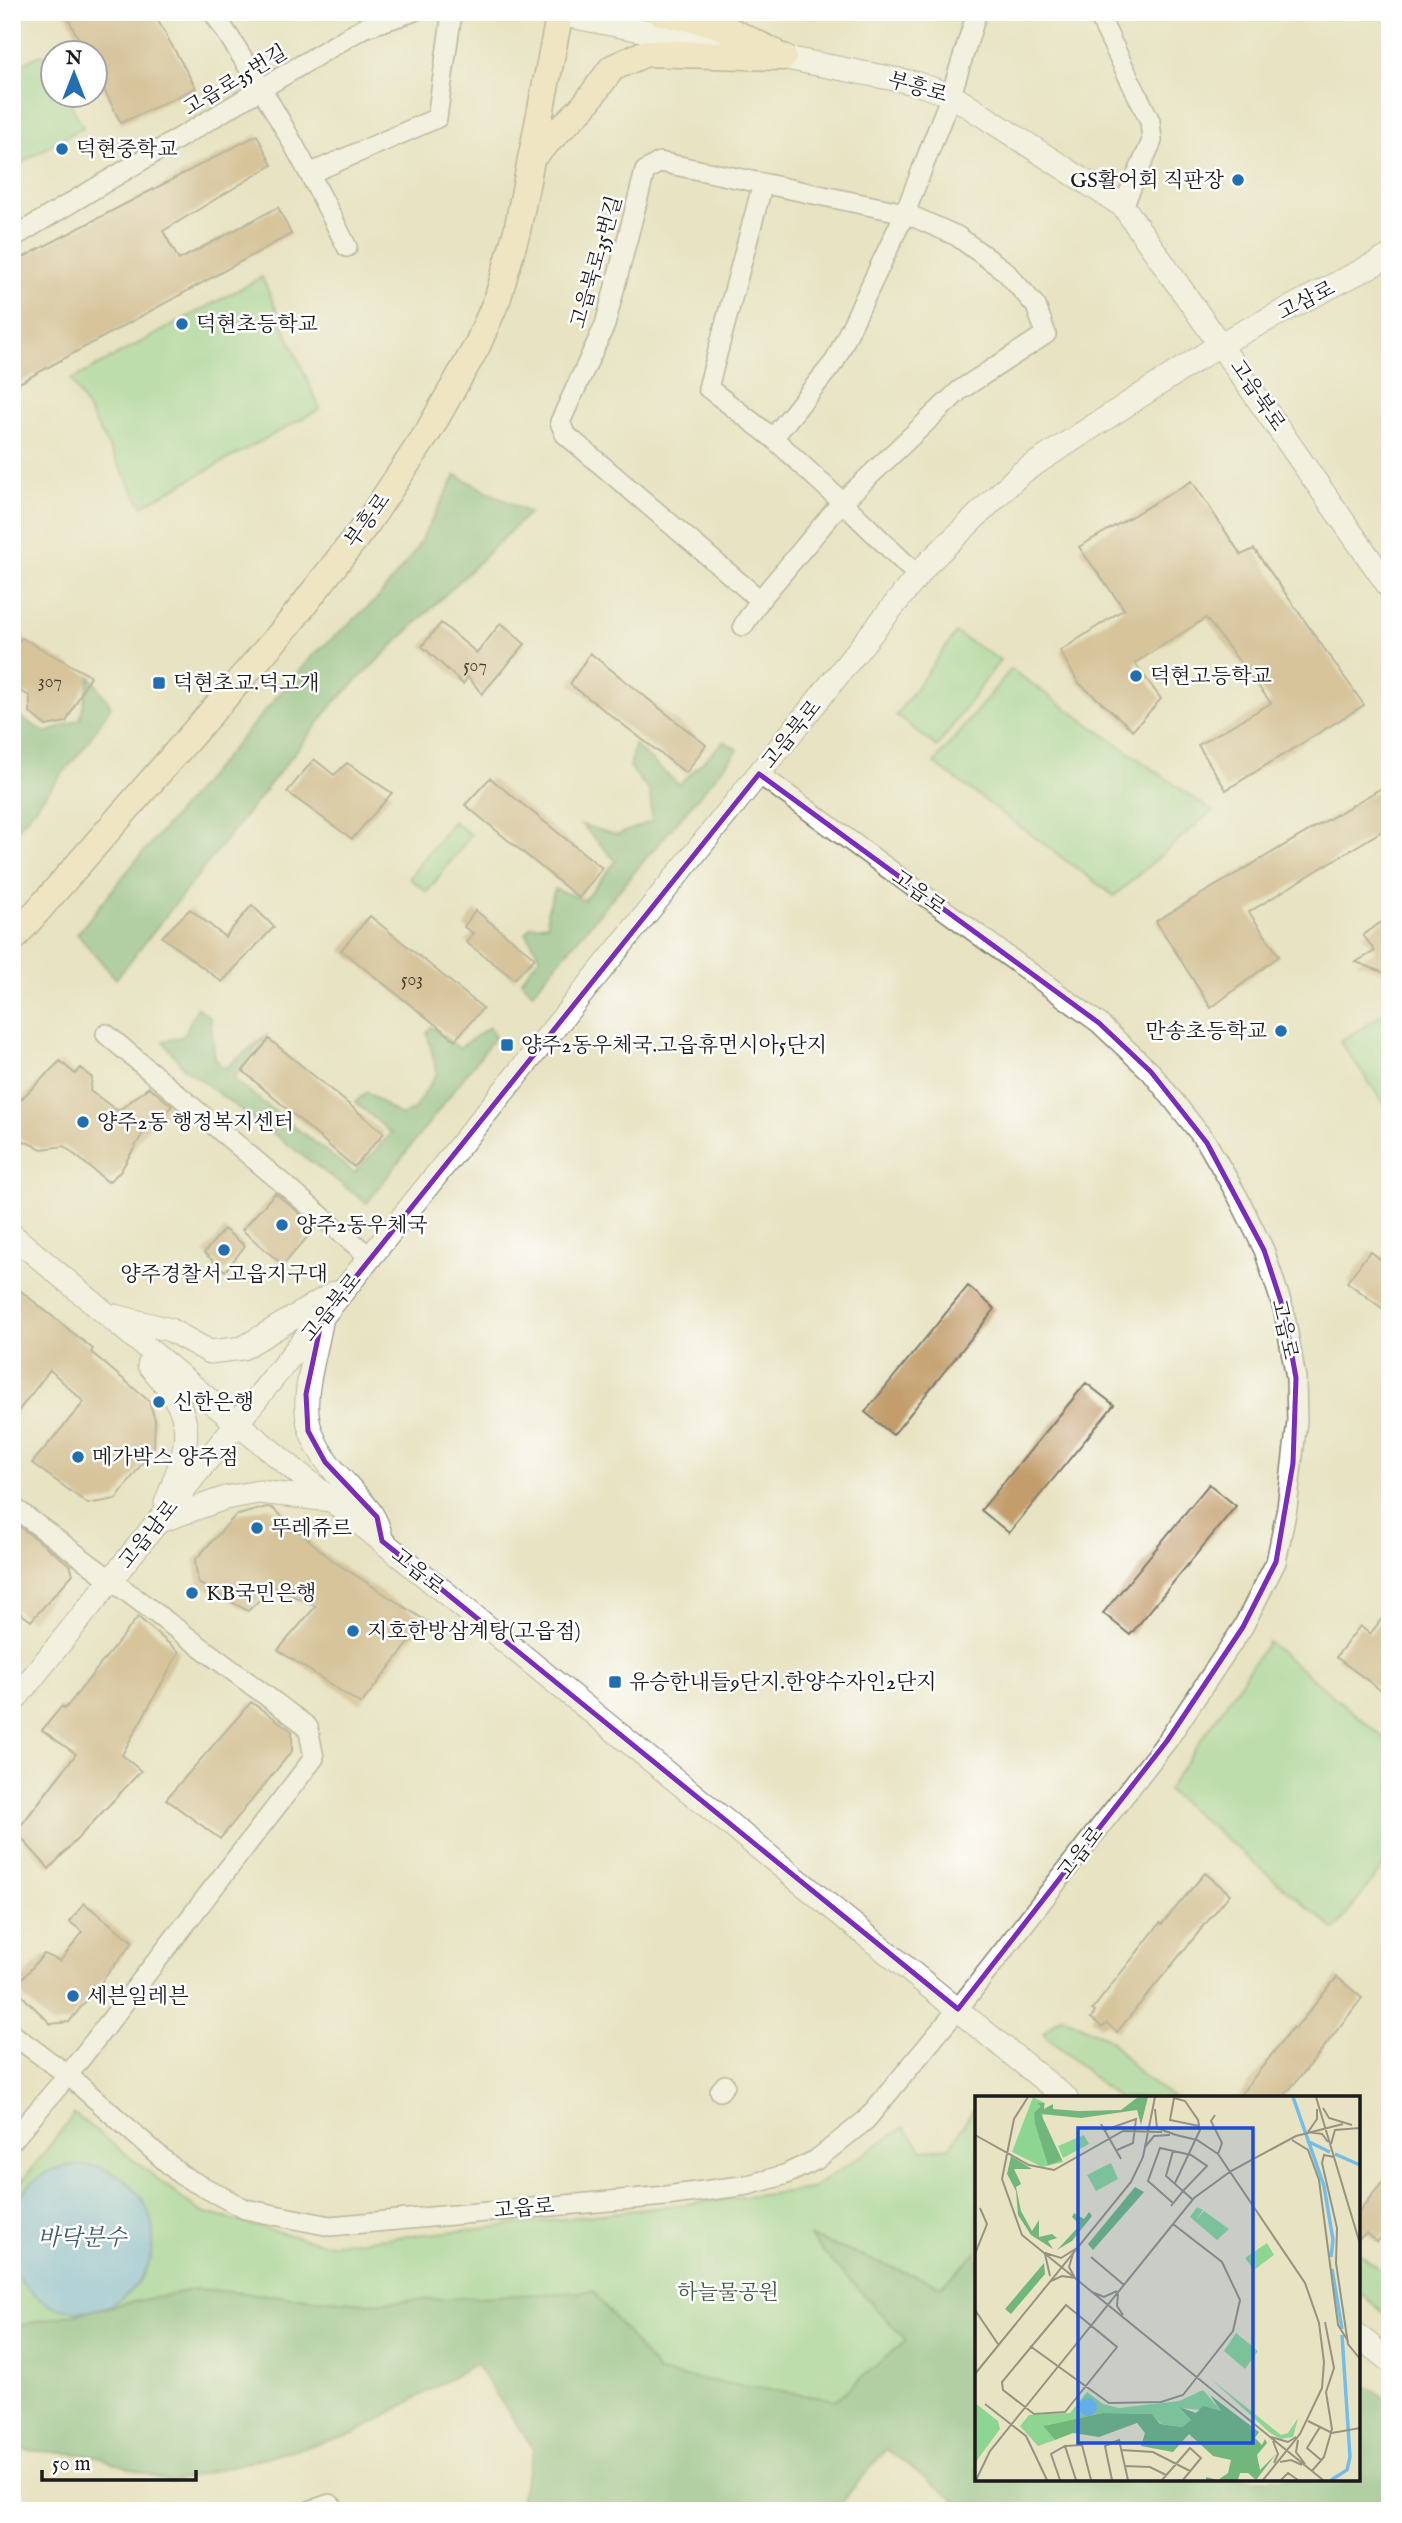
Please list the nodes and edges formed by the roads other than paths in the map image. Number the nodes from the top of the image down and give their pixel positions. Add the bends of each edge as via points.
1 (412, 12) edge
2 (452, 12) edge
3 (660, 12) edge
4 (977, 12) edge
5 (1097, 12) edge
6 (556, 13) edge
7 (222, 15) edge
8 (783, 57) junction
9 (262, 91) junction
10 (951, 95) junction
11 (530, 160) junction
12 (312, 173) junction
13 (763, 183) junction
14 (1124, 206) junction
15 (905, 213) junction
16 (12, 238) edge
17 (347, 247) dead end
18 (1390, 257) edge
19 (1222, 343) junction
20 (773, 438) junction
21 (842, 502) junction
22 (918, 576) junction
23 (1390, 588) edge
24 (760, 600) junction
25 (743, 626) dead end
26 (759, 774) junction
27 (12, 940) edge
28 (106, 1034) dead end
29 (12, 1234) edge
30 (371, 1258) junction
31 (351, 1282) junction
32 (89, 1298) junction
33 (108, 1314) junction
34 (322, 1319) junction
35 (238, 1424) junction
36 (331, 1500) junction
37 (12, 1506) edge
38 (158, 1522) junction
39 (382, 1541) junction
40 (110, 1582) junction
41 (12, 1703) edge
42 (958, 2009) junction
43 (12, 2034) edge
44 (68, 2075) junction
45 (1064, 2096) edge
46 (12, 2141) edge
47 (1360, 2338) edge
48 (1390, 2361) edge
49 (309, 2511) edge
50 (337, 2511) edge

1 - 9 street, 고읍로35번길 via 363,29
2 - 12 street via 437,118
3 - 8 main road via 716,24
4 - 10 street
5 - 14 street via 1150,121 1152,141
6 - 8 street, 부흥로
6 - 11 main road, 부흥로
7 - 9 street
8 - 10 street, 부흥로 via 915,83
8 - 11 main road via 646,53 612,68 584,106
9 - 12 street
9 - 16 street, 고읍로35번길
10 - 14 street, 부흥로
10 - 15 street
11 - 27 main road, 부흥로 via 498,298 477,346 368,522 288,625
12 - 17 street
13 - 15 street, 고읍북로35번길
13 - 20 street via 708,388
13 - 24 street, 고읍북로35번길 via 660,162 645,171 606,325 560,422 565,434
14 - 19 street, 부흥로
15 - 20 street via 835,361
15 - 21 street, 고읍북로35번길 via 957,236 1005,271 1036,306 1046,334 960,390
18 - 19 street, 고삼로
19 - 22 street, 고읍북로 via 1021,473
19 - 23 street, 고읍북로
20 - 21 street
21 - 22 street
21 - 24 street, 고읍북로35번길
22 - 26 street, 고읍북로
24 - 25 street, 고읍북로35번길
26 - 30 street, 고읍북로
26 - 42 street, 고읍로 via 1099,1023 1151,1072 1207,1143 1264,1250 1284,1311 1296,1378 1293,1463 1276,1562 1243,1627 1167,1741
28 - 30 street
29 - 32 street, 고읍로
30 - 31 street, 고읍북로
31 - 33 street via 243,1348 210,1352 170,1330
31 - 34 street, 고읍북로
32 - 33 street, 고읍로
32 - 38 street via 171,1389 187,1422 185,1454
33 - 35 street, 고읍로
34 - 35 street, 고읍북로
34 - 39 street via 306,1394 308,1431 325,1462 377,1517
35 - 36 street, 고읍로
35 - 38 street, 고읍남로
36 - 38 street via 259,1492 225,1498
36 - 39 street, 고읍로
37 - 40 street, 고읍남로
38 - 40 street, 고읍남로
39 - 42 street, 고읍로
40 - 41 street
40 - 44 street via 308,1727 314,1758
42 - 44 street, 고읍로 via 866,2120 816,2160 783,2175 748,2185 666,2196 330,2226 245,2209 181,2175
42 - 45 street, 고읍로
43 - 44 street
44 - 46 street
47 - 48 street
49 - 50 street via 330,2504

